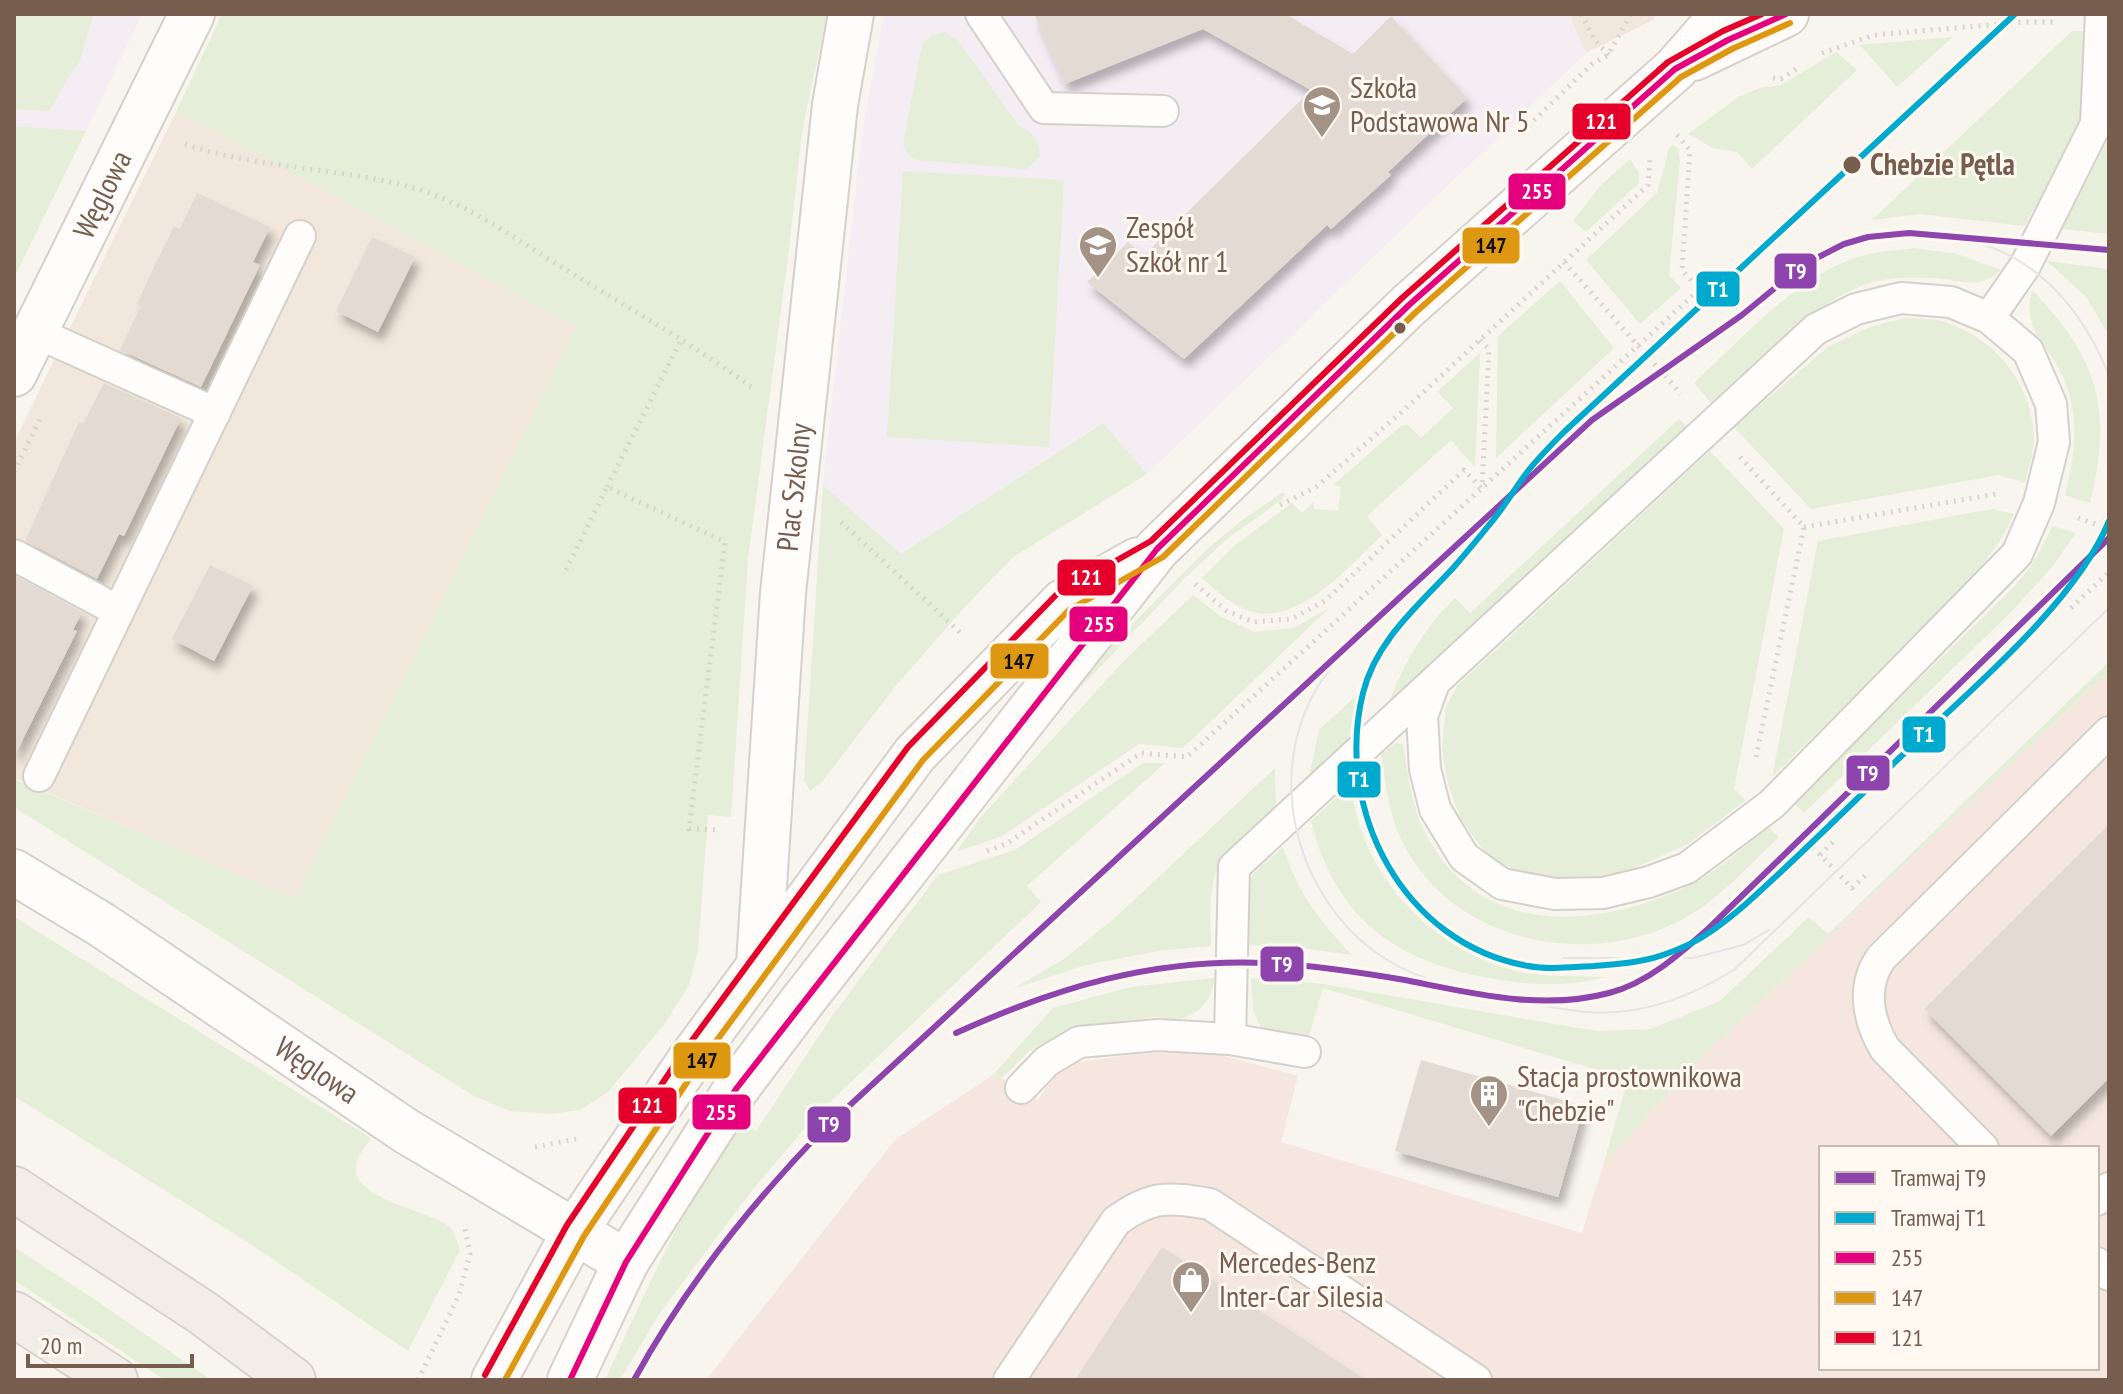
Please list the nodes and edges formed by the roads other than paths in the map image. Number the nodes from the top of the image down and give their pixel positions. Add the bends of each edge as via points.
1 (192, 14) edge
2 (851, 14) edge
3 (981, 14) edge
4 (1786, 14) edge
5 (2101, 18) edge
6 (1697, 35) edge
7 (1163, 111) dead end
8 (300, 236) dead end
9 (1989, 318) junction
10 (35, 332) junction
11 (14, 374) edge
12 (215, 413) junction
13 (1157, 549) junction
14 (14, 555) edge
15 (118, 611) junction
16 (1434, 683) junction
17 (2109, 732) edge
18 (39, 776) dead end
19 (14, 872) edge
20 (759, 964) junction
21 (1230, 1039) junction
22 (1305, 1052) dead end
23 (1021, 1088) dead end
24 (1981, 1146) edge
25 (14, 1189) edge
26 (575, 1231) junction
27 (626, 1262) junction
28 (14, 1314) edge
29 (579, 1361) edge
30 (115, 1380) edge
31 (293, 1380) edge
32 (494, 1380) edge
33 (1009, 1380) edge
34 (1476, 1380) edge

1 - 10 main road, Węglowa
2 - 20 main road, Plac Szkolny via 835,105 783,593
3 - 7 lane via 1044,108
4 - 6 main road via 1728,40
5 - 9 lane via 2096,124 2025,266
6 - 13 main road
8 - 12 lane
9 - 16 lane via 1951,302 1901,298 1856,309 1816,329
9 - 16 lane via 2028,351 2051,404 2054,442 2039,503 2017,554 1772,804 1687,868 1603,893 1555,894 1502,884 1464,857 1435,809 1425,769 1422,716
10 - 11 main road, Węglowa
10 - 12 lane
12 - 15 lane
13 - 20 main road via 1063,602 979,687 915,754
13 - 27 main road via 736,1089
14 - 15 lane
15 - 18 lane
16 - 21 lane via 1234,867
17 - 24 lane via 1872,972 1868,990 1873,1030 1885,1049
19 - 26 main road, Węglowa via 102,925 406,1131
20 - 26 main road
21 - 22 lane
21 - 23 lane via 1158,1035 1079,1042 1047,1061
25 - 31 main road via 203,1313
26 - 27 main road, Węglowa
26 - 32 main road
27 - 29 main road
28 - 30 main road
33 - 34 lane via 1116,1221 1141,1203 1174,1198 1210,1204

